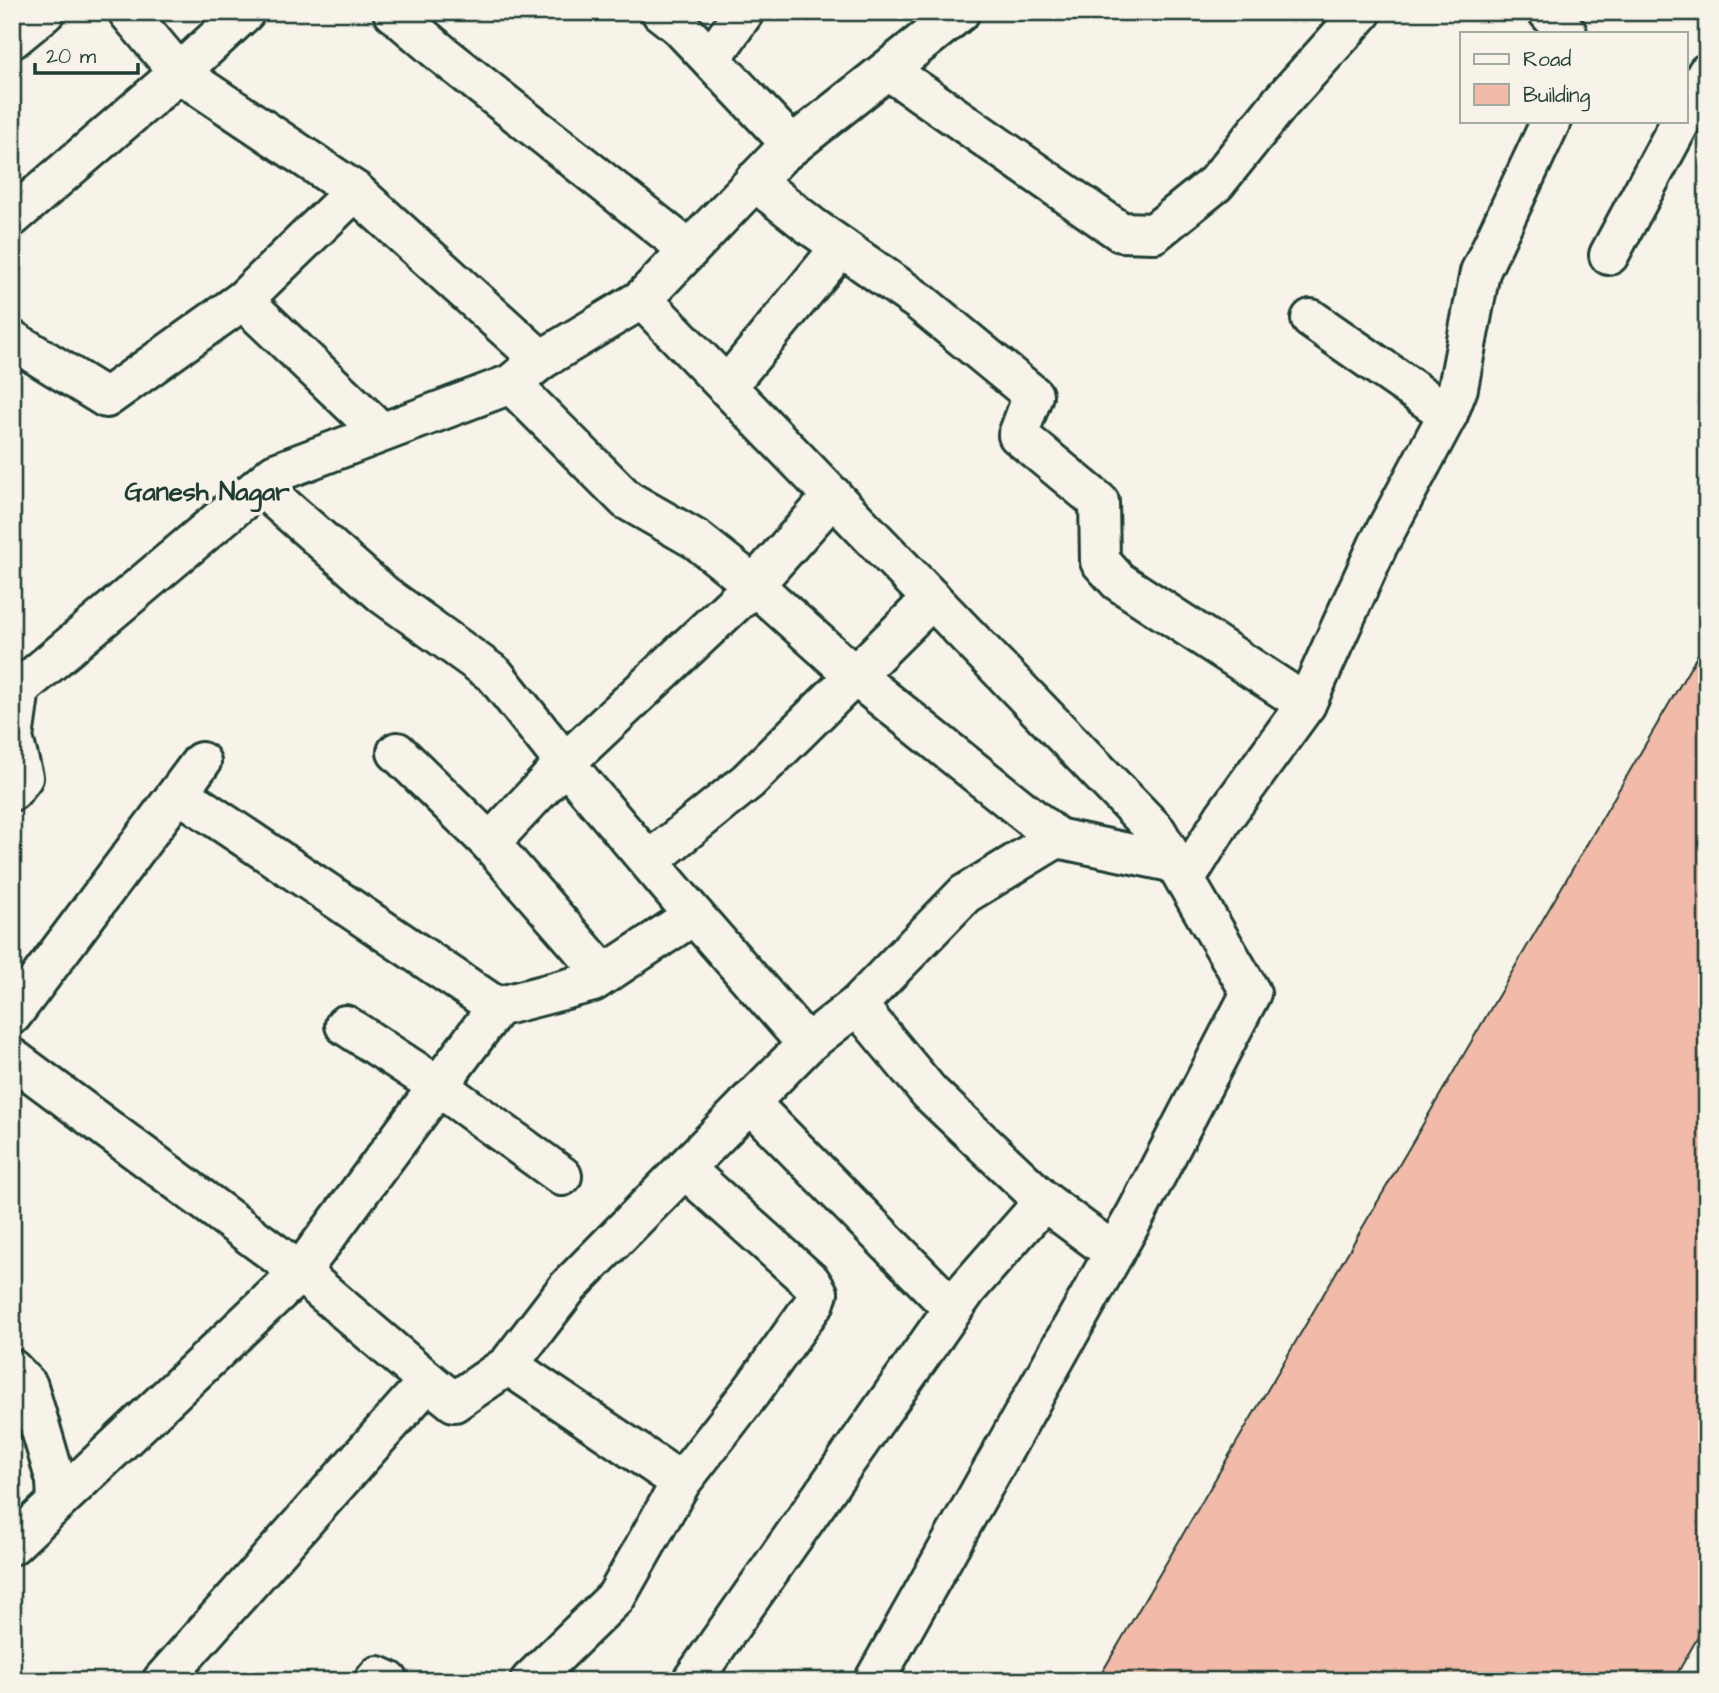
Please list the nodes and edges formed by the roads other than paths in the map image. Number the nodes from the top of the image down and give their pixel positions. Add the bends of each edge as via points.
1 (45, 12) edge
2 (128, 12) edge
3 (245, 12) edge
4 (393, 12) edge
5 (661, 12) edge
6 (744, 12) edge
7 (1362, 12) edge
8 (1548, 12) edge
9 (957, 13) edge
10 (1566, 32) edge
11 (12, 39) edge
12 (710, 59) junction
13 (888, 70) junction
14 (180, 73) junction
15 (1707, 73) edge
16 (1688, 108) edge
17 (1551, 122) edge
18 (1680, 122) edge
19 (792, 145) junction
20 (754, 181) junction
21 (355, 191) junction
22 (12, 217) edge
23 (841, 247) junction
24 (689, 250) junction
25 (1609, 255) dead end
26 (642, 299) junction
27 (243, 300) junction
28 (1311, 319) dead end
29 (12, 340) edge
30 (541, 360) junction
31 (510, 384) junction
32 (727, 386) junction
33 (1448, 414) junction
34 (381, 432) junction
35 (260, 486) junction
36 (833, 496) junction
37 (754, 585) junction
38 (932, 599) junction
39 (854, 675) junction
40 (1306, 704) junction
41 (397, 752) dead end
42 (201, 762) dead end
43 (565, 764) junction
44 (12, 791) edge
45 (179, 793) junction
46 (1057, 838) junction
47 (490, 843) junction
48 (649, 861) junction
49 (1180, 871) junction
50 (694, 915) junction
51 (604, 974) junction
52 (857, 1004) junction
53 (497, 1007) junction
54 (12, 1015) edge
55 (345, 1025) dead end
56 (807, 1044) junction
57 (12, 1058) edge
58 (438, 1086) junction
59 (749, 1102) junction
60 (685, 1169) junction
61 (562, 1176) dead end
62 (1044, 1201) junction
63 (1114, 1253) junction
64 (300, 1272) junction
65 (953, 1309) junction
66 (508, 1365) junction
67 (12, 1368) edge
68 (428, 1381) junction
69 (681, 1482) junction
70 (57, 1502) junction
71 (12, 1545) edge
72 (707, 1675) edge
73 (163, 1681) edge
74 (374, 1681) edge
75 (389, 1681) edge
76 (530, 1681) edge
77 (874, 1681) edge

1 - 11 street
2 - 14 street
3 - 14 street
4 - 24 street
5 - 12 street
6 - 12 street
7 - 13 street via 1216,183 1154,233 1121,232
8 - 10 street
9 - 13 street
12 - 19 street
13 - 19 street
14 - 21 street
14 - 22 street
15 - 16 street
17 - 33 street via 1480,272 1458,388
18 - 25 street
19 - 20 street
20 - 23 street
20 - 24 street
21 - 27 street
21 - 30 street
23 - 32 street
23 - 40 street via 920,302 1033,395 1018,435 1099,502 1100,561 1118,581
24 - 26 street
26 - 30 street
26 - 32 street
27 - 29 street via 106,398
27 - 34 street
28 - 33 street
30 - 31 street
31 - 34 street
31 - 37 street via 626,500 697,540
32 - 36 street
33 - 40 street via 1378,545
34 - 35 street via 275,473
35 - 43 street via 384,595 495,675
35 - 44 street via 20,688 13,738 23,777
36 - 37 street
36 - 38 street
37 - 39 street
37 - 43 street
38 - 39 street
38 - 49 street via 1157,832
39 - 46 street
39 - 48 street via 748,781
40 - 49 street
41 - 47 street
42 - 45 street
43 - 47 street
43 - 48 street
45 - 53 street
45 - 54 street
46 - 49 street
46 - 52 street via 965,894
47 - 51 street
48 - 50 street
49 - 63 street via 1251,993
50 - 51 street
50 - 56 street
51 - 53 street via 593,982
52 - 56 street
52 - 62 street via 930,1093
53 - 58 street
55 - 58 street
56 - 59 street
57 - 64 street
58 - 61 street
58 - 64 street
59 - 60 street
59 - 65 street
60 - 66 street via 568,1287
60 - 69 street via 818,1293 754,1388
62 - 63 street
62 - 65 street
63 - 77 street
64 - 68 street
64 - 70 street
65 - 72 street
66 - 68 street via 454,1402
66 - 69 street
67 - 70 street via 28,1386 56,1481
68 - 73 street
69 - 76 street via 616,1597
70 - 71 street
74 - 75 street via 378,1676

